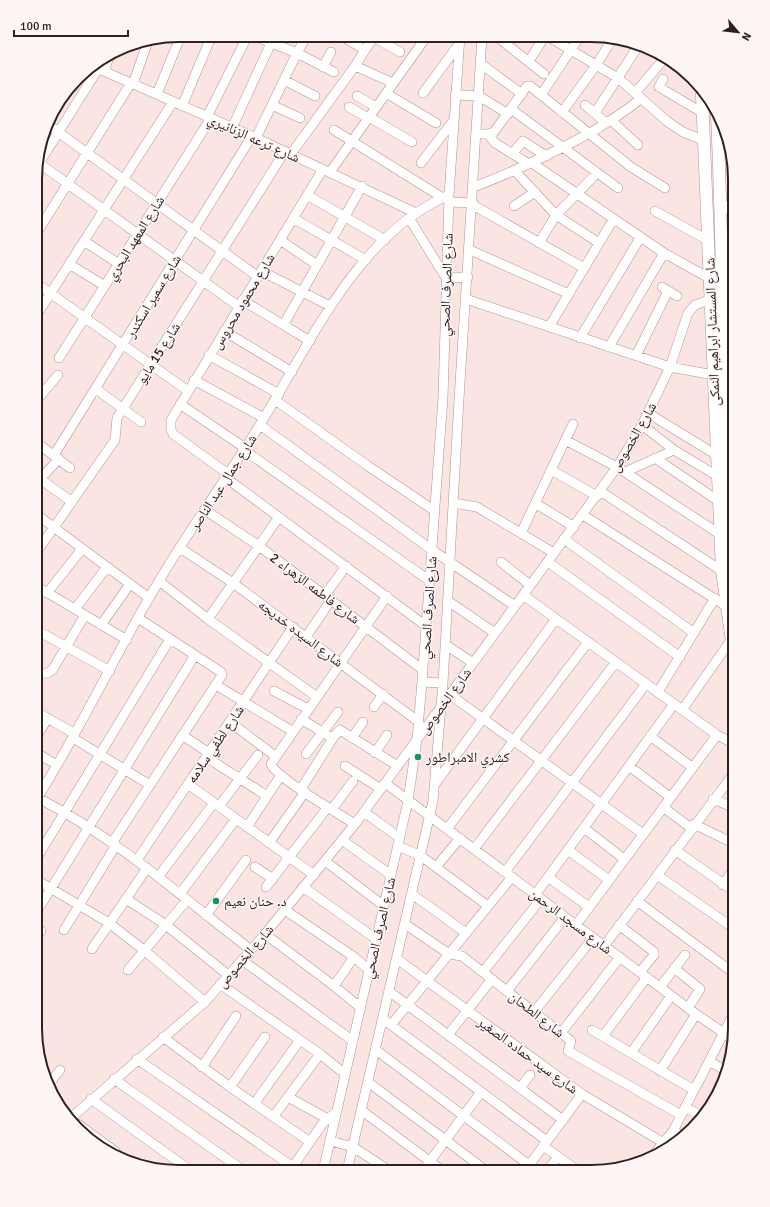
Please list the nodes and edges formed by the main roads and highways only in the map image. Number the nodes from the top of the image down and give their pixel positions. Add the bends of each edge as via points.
1 (702, 99) edge
2 (717, 126) edge
3 (728, 320) edge
4 (728, 380) edge
5 (720, 412) junction
6 (728, 451) edge
7 (728, 503) edge
8 (728, 515) edge
9 (728, 595) edge

1 - 5 main road, شارع المستشار ابراهيم النمكى via 714,376
2 - 3 main road, شارع المستشار ابراهيم النمكى via 723,282
4 - 5 main road, شارع المستشار ابراهيم النمكى
5 - 6 main road, شارع المستشار ابراهيم النمكى
5 - 7 main road, شارع المستشار ابراهيم النمكى via 719,477
8 - 9 main road, شارع المستشار ابراهيم النمكى via 721,535 722,572

